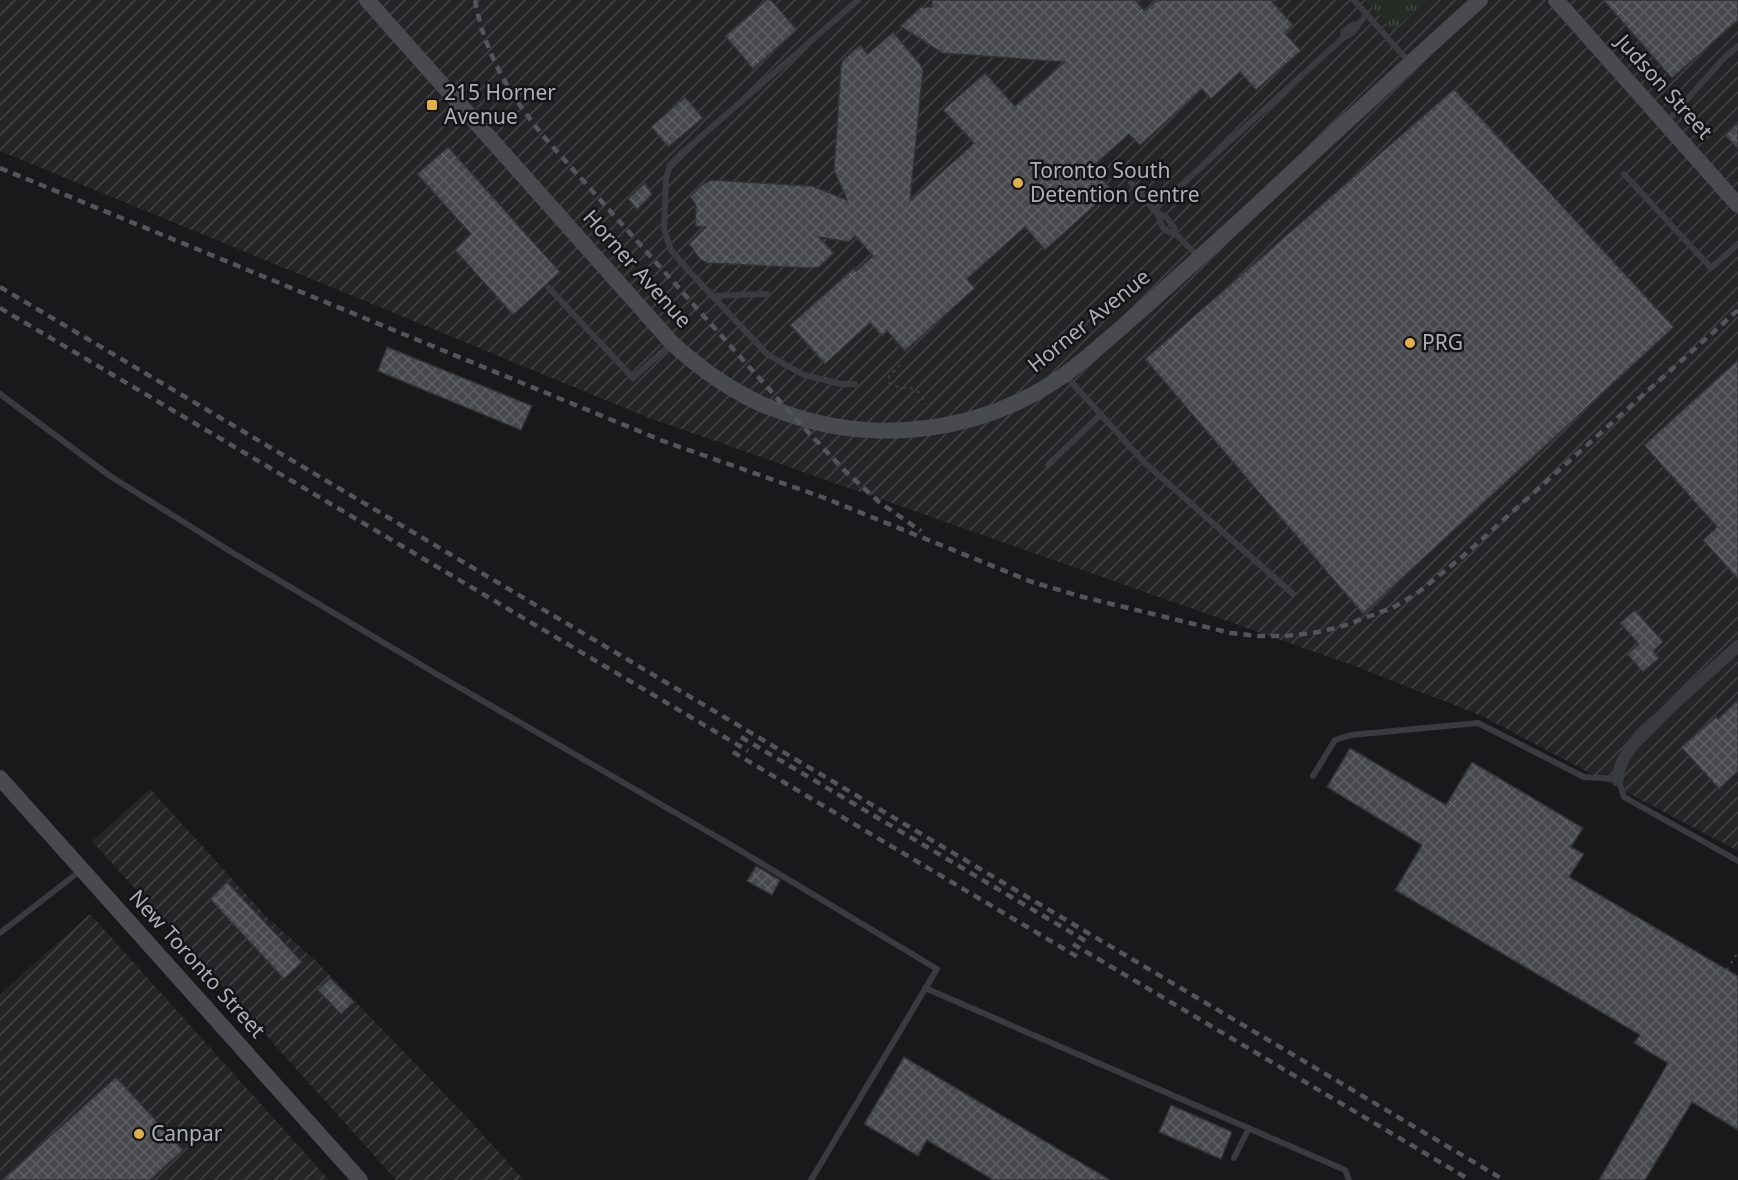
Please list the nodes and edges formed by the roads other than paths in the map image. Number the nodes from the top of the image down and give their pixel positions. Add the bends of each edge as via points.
1 (367, 0) edge
2 (858, 0) edge
3 (1354, 0) edge
4 (1480, 0) edge
5 (1556, 0) edge
6 (1367, 14) junction
7 (1738, 46) edge
8 (1410, 63) junction
9 (1666, 123) junction
10 (1624, 174) dead end
11 (1131, 183) dead end
12 (1738, 205) edge
13 (1155, 211) junction
14 (1738, 244) edge
15 (1199, 258) junction
16 (549, 288) dead end
17 (767, 294) dead end
18 (712, 296) junction
19 (672, 343) junction
20 (1064, 375) junction
21 (855, 384) dead end
22 (0, 394) edge
23 (1100, 415) junction
24 (1048, 465) dead end
25 (1293, 594) dead end
26 (1738, 646) edge
27 (1313, 776) dead end
28 (0, 778) edge
29 (1618, 779) junction
30 (1738, 861) edge
31 (82, 869) junction
32 (0, 933) edge
33 (925, 988) junction
34 (1249, 1128) junction
35 (1234, 1158) dead end
36 (360, 1180) edge
37 (811, 1180) edge
38 (1349, 1180) edge

1 - 19 main road, Horner Avenue
2 - 18 lane via 670,165 664,228 671,250
3 - 6 lane
4 - 8 main road, Horner Avenue
5 - 9 main road, Judson Street
6 - 8 lane
6 - 13 lane via 1343,32 1344,37
7 - 9 lane
8 - 15 main road, Horner Avenue
9 - 12 main road, Judson Street
10 - 14 lane via 1711,268
11 - 13 lane
13 - 15 lane via 1167,218
15 - 20 main road, Horner Avenue
16 - 19 lane via 633,378
17 - 18 lane
18 - 21 lane via 768,355 804,375
19 - 20 main road, Horner Avenue via 729,387 759,403 822,424 851,429 915,429 984,416 1036,393
20 - 23 lane
22 - 33 lane via 110,476 233,553 937,969
23 - 24 lane
23 - 25 lane via 1144,462
26 - 29 street via 1640,735 1618,770
27 - 29 lane via 1335,740 1478,723 1584,777
28 - 31 main road, New Toronto Street
29 - 30 lane via 1624,797
31 - 32 lane
31 - 36 main road, New Toronto Street
33 - 34 lane
33 - 37 lane
34 - 35 lane
34 - 38 lane via 1345,1170

